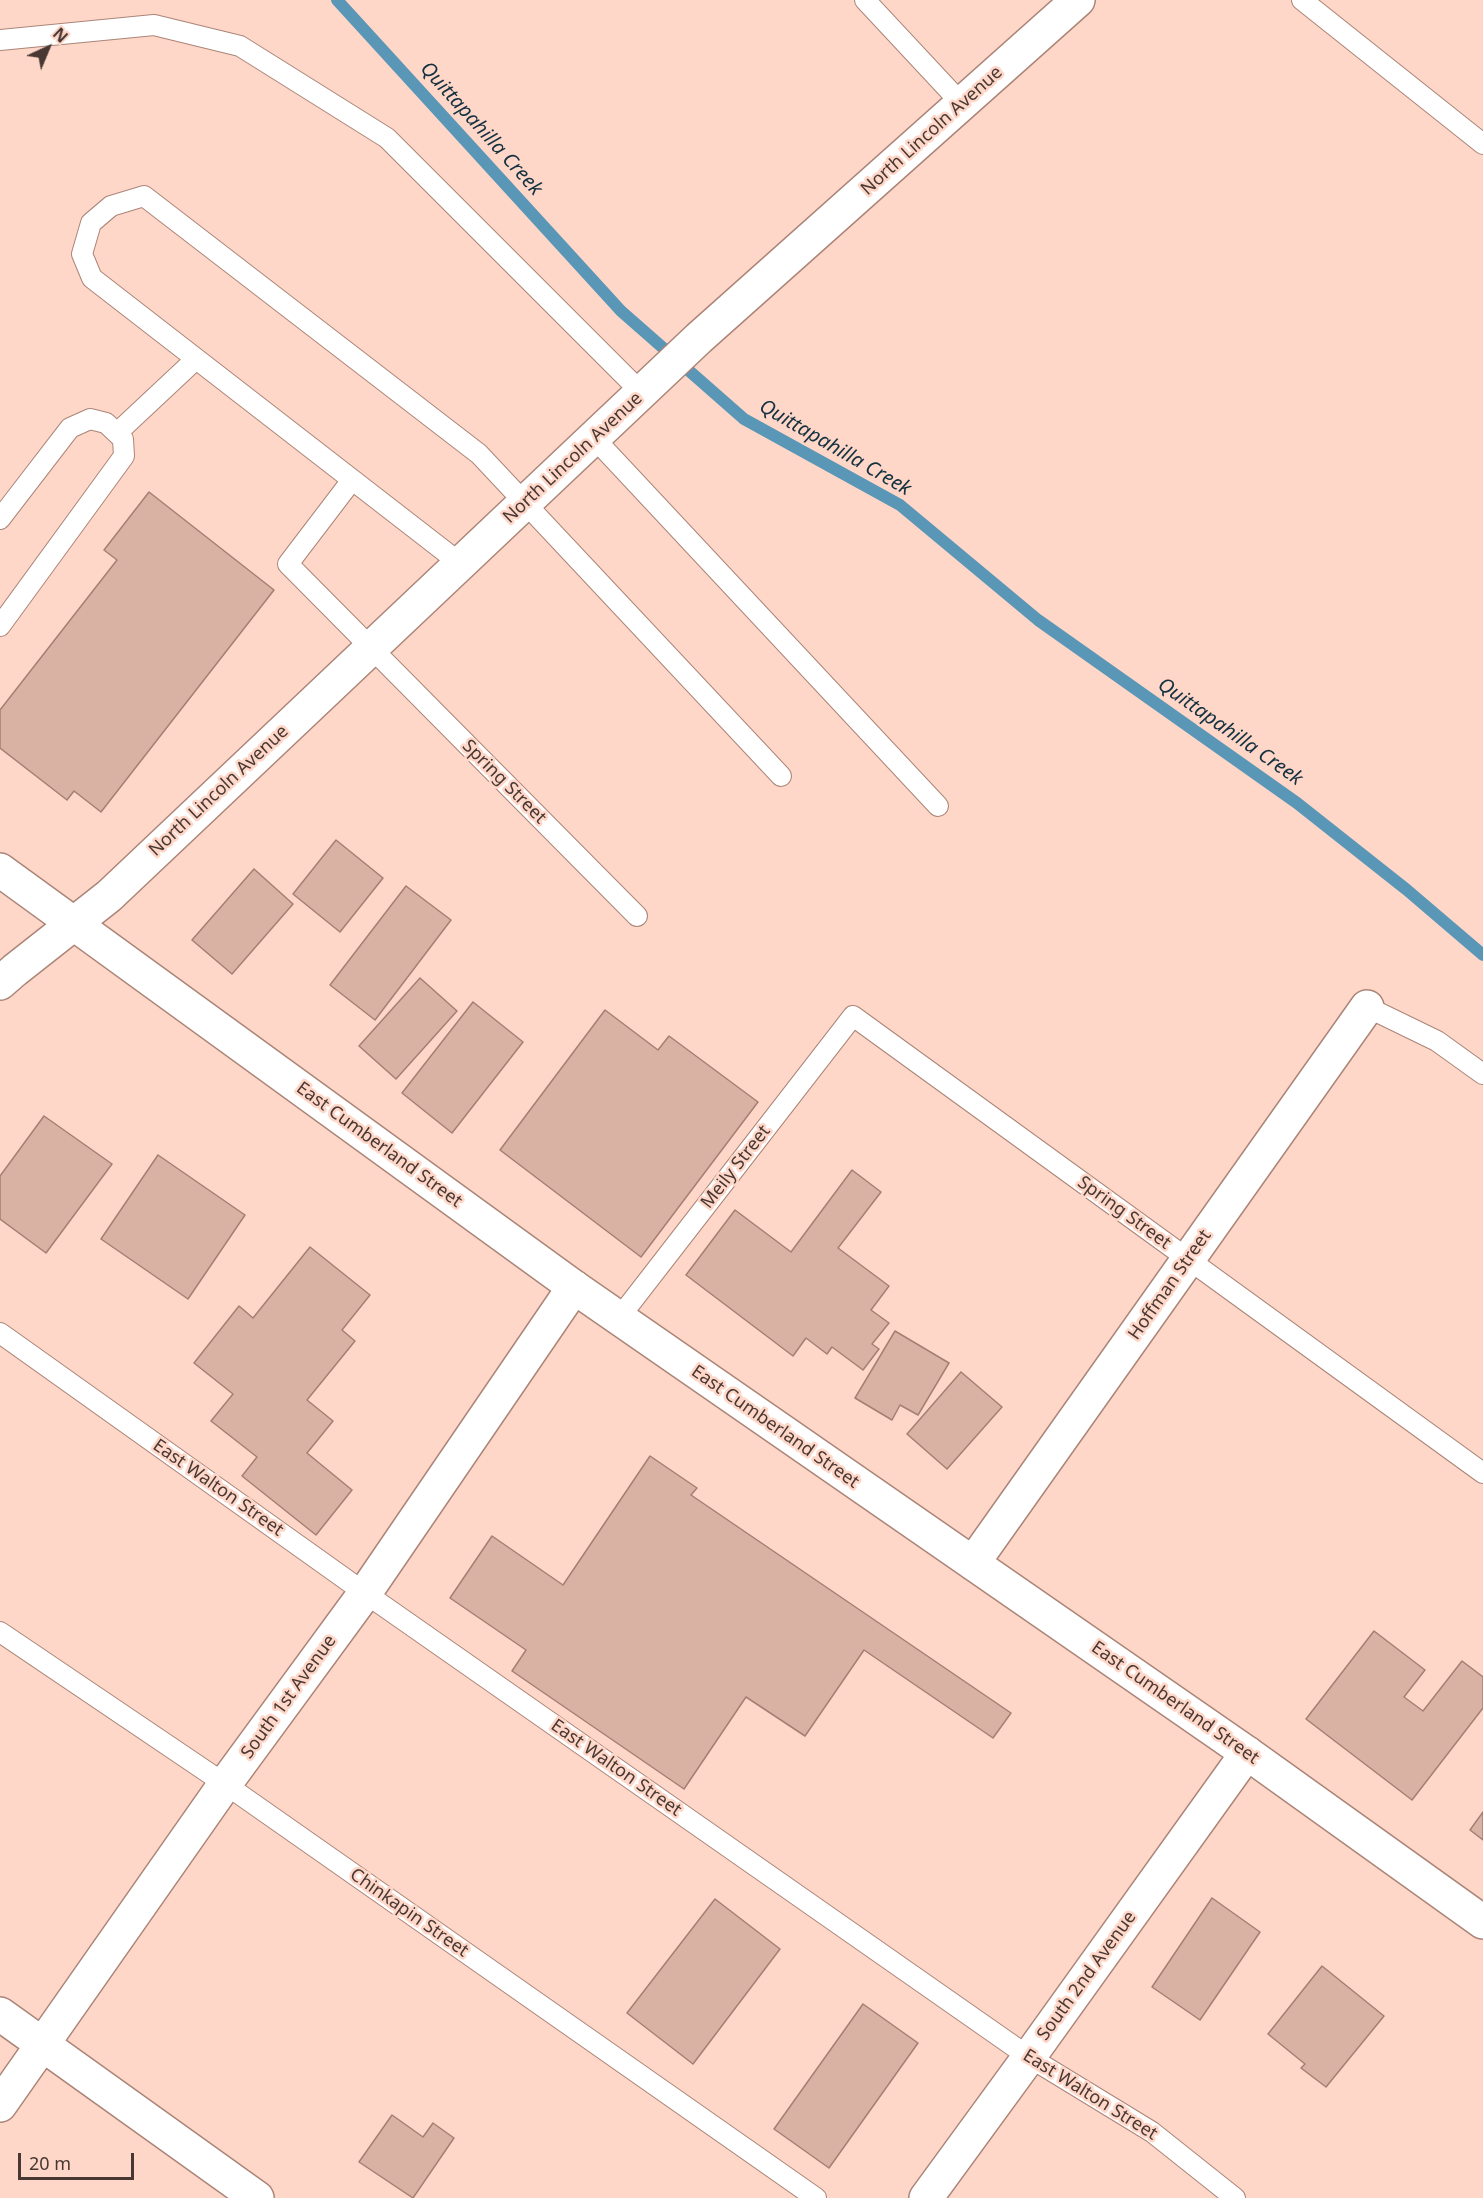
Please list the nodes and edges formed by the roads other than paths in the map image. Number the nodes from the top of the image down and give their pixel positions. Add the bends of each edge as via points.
1 (865, 0) edge
2 (1078, 0) edge
3 (1302, 0) edge
4 (0, 40) edge
5 (962, 104) junction
6 (1483, 144) edge
7 (196, 359) junction
8 (651, 384) junction
9 (117, 433) junction
10 (594, 438) junction
11 (352, 480) junction
12 (524, 504) junction
13 (0, 519) edge
14 (461, 564) junction
15 (0, 626) edge
16 (371, 648) junction
17 (781, 776) dead end
18 (938, 806) dead end
19 (0, 870) edge
20 (637, 916) dead end
21 (74, 923) junction
22 (0, 983) edge
23 (1367, 1007) joint
24 (854, 1016) joint
25 (1483, 1074) edge
26 (1188, 1259) junction
27 (574, 1287) junction
28 (619, 1318) junction
29 (0, 1333) edge
30 (1483, 1472) edge
31 (972, 1563) junction
32 (365, 1593) junction
33 (0, 1632) edge
34 (1247, 1753) junction
35 (225, 1784) junction
36 (1483, 1922) edge
37 (0, 2014) edge
38 (41, 2043) junction
39 (1029, 2057) junction
40 (0, 2104) edge
41 (257, 2198) edge
42 (816, 2198) edge
43 (926, 2198) edge
44 (1235, 2198) edge

1 - 5 lane
2 - 5 main road, North Lincoln Avenue
3 - 6 lane
4 - 8 lane via 154,26 240,46 387,138
5 - 8 main road, North Lincoln Avenue
7 - 9 lane
7 - 11 lane
7 - 12 lane via 92,278 82,254 91,223 111,206 144,196 479,454
8 - 10 main road, North Lincoln Avenue
9 - 13 lane via 106,423 90,419 70,428
9 - 15 lane via 123,440 124,456
10 - 12 main road, North Lincoln Avenue
10 - 18 lane
11 - 14 lane
11 - 16 lane, Spring Street via 288,564
12 - 14 main road, North Lincoln Avenue
12 - 17 lane
14 - 16 main road, North Lincoln Avenue
16 - 20 lane, Spring Street
16 - 21 main road, North Lincoln Avenue via 109,896
19 - 21 main road, East Cumberland Street
21 - 22 main road, North Lincoln Avenue
21 - 27 main road, East Cumberland Street
23 - 25 lane via 1437,1041
23 - 26 main road, Hoffman Street
24 - 26 lane, Spring Street
24 - 28 lane, Meily Street
26 - 30 lane, Spring Street
26 - 31 main road, Hoffman Street
27 - 28 main road, East Cumberland Street
27 - 32 main road, South 1st Avenue
28 - 31 main road, East Cumberland Street
29 - 32 lane, East Walton Street
31 - 34 main road, East Cumberland Street
32 - 35 main road, South 1st Avenue
32 - 39 lane, East Walton Street
33 - 35 lane, Chinkapin Street
34 - 36 main road, East Cumberland Street
34 - 39 main road, South 2nd Avenue
35 - 38 main road, South 1st Avenue
35 - 42 lane, Chinkapin Street
37 - 38 main road
38 - 40 main road, South 1st Avenue
38 - 41 main road
39 - 43 main road, South 2nd Avenue
39 - 44 lane, East Walton Street via 1152,2132

